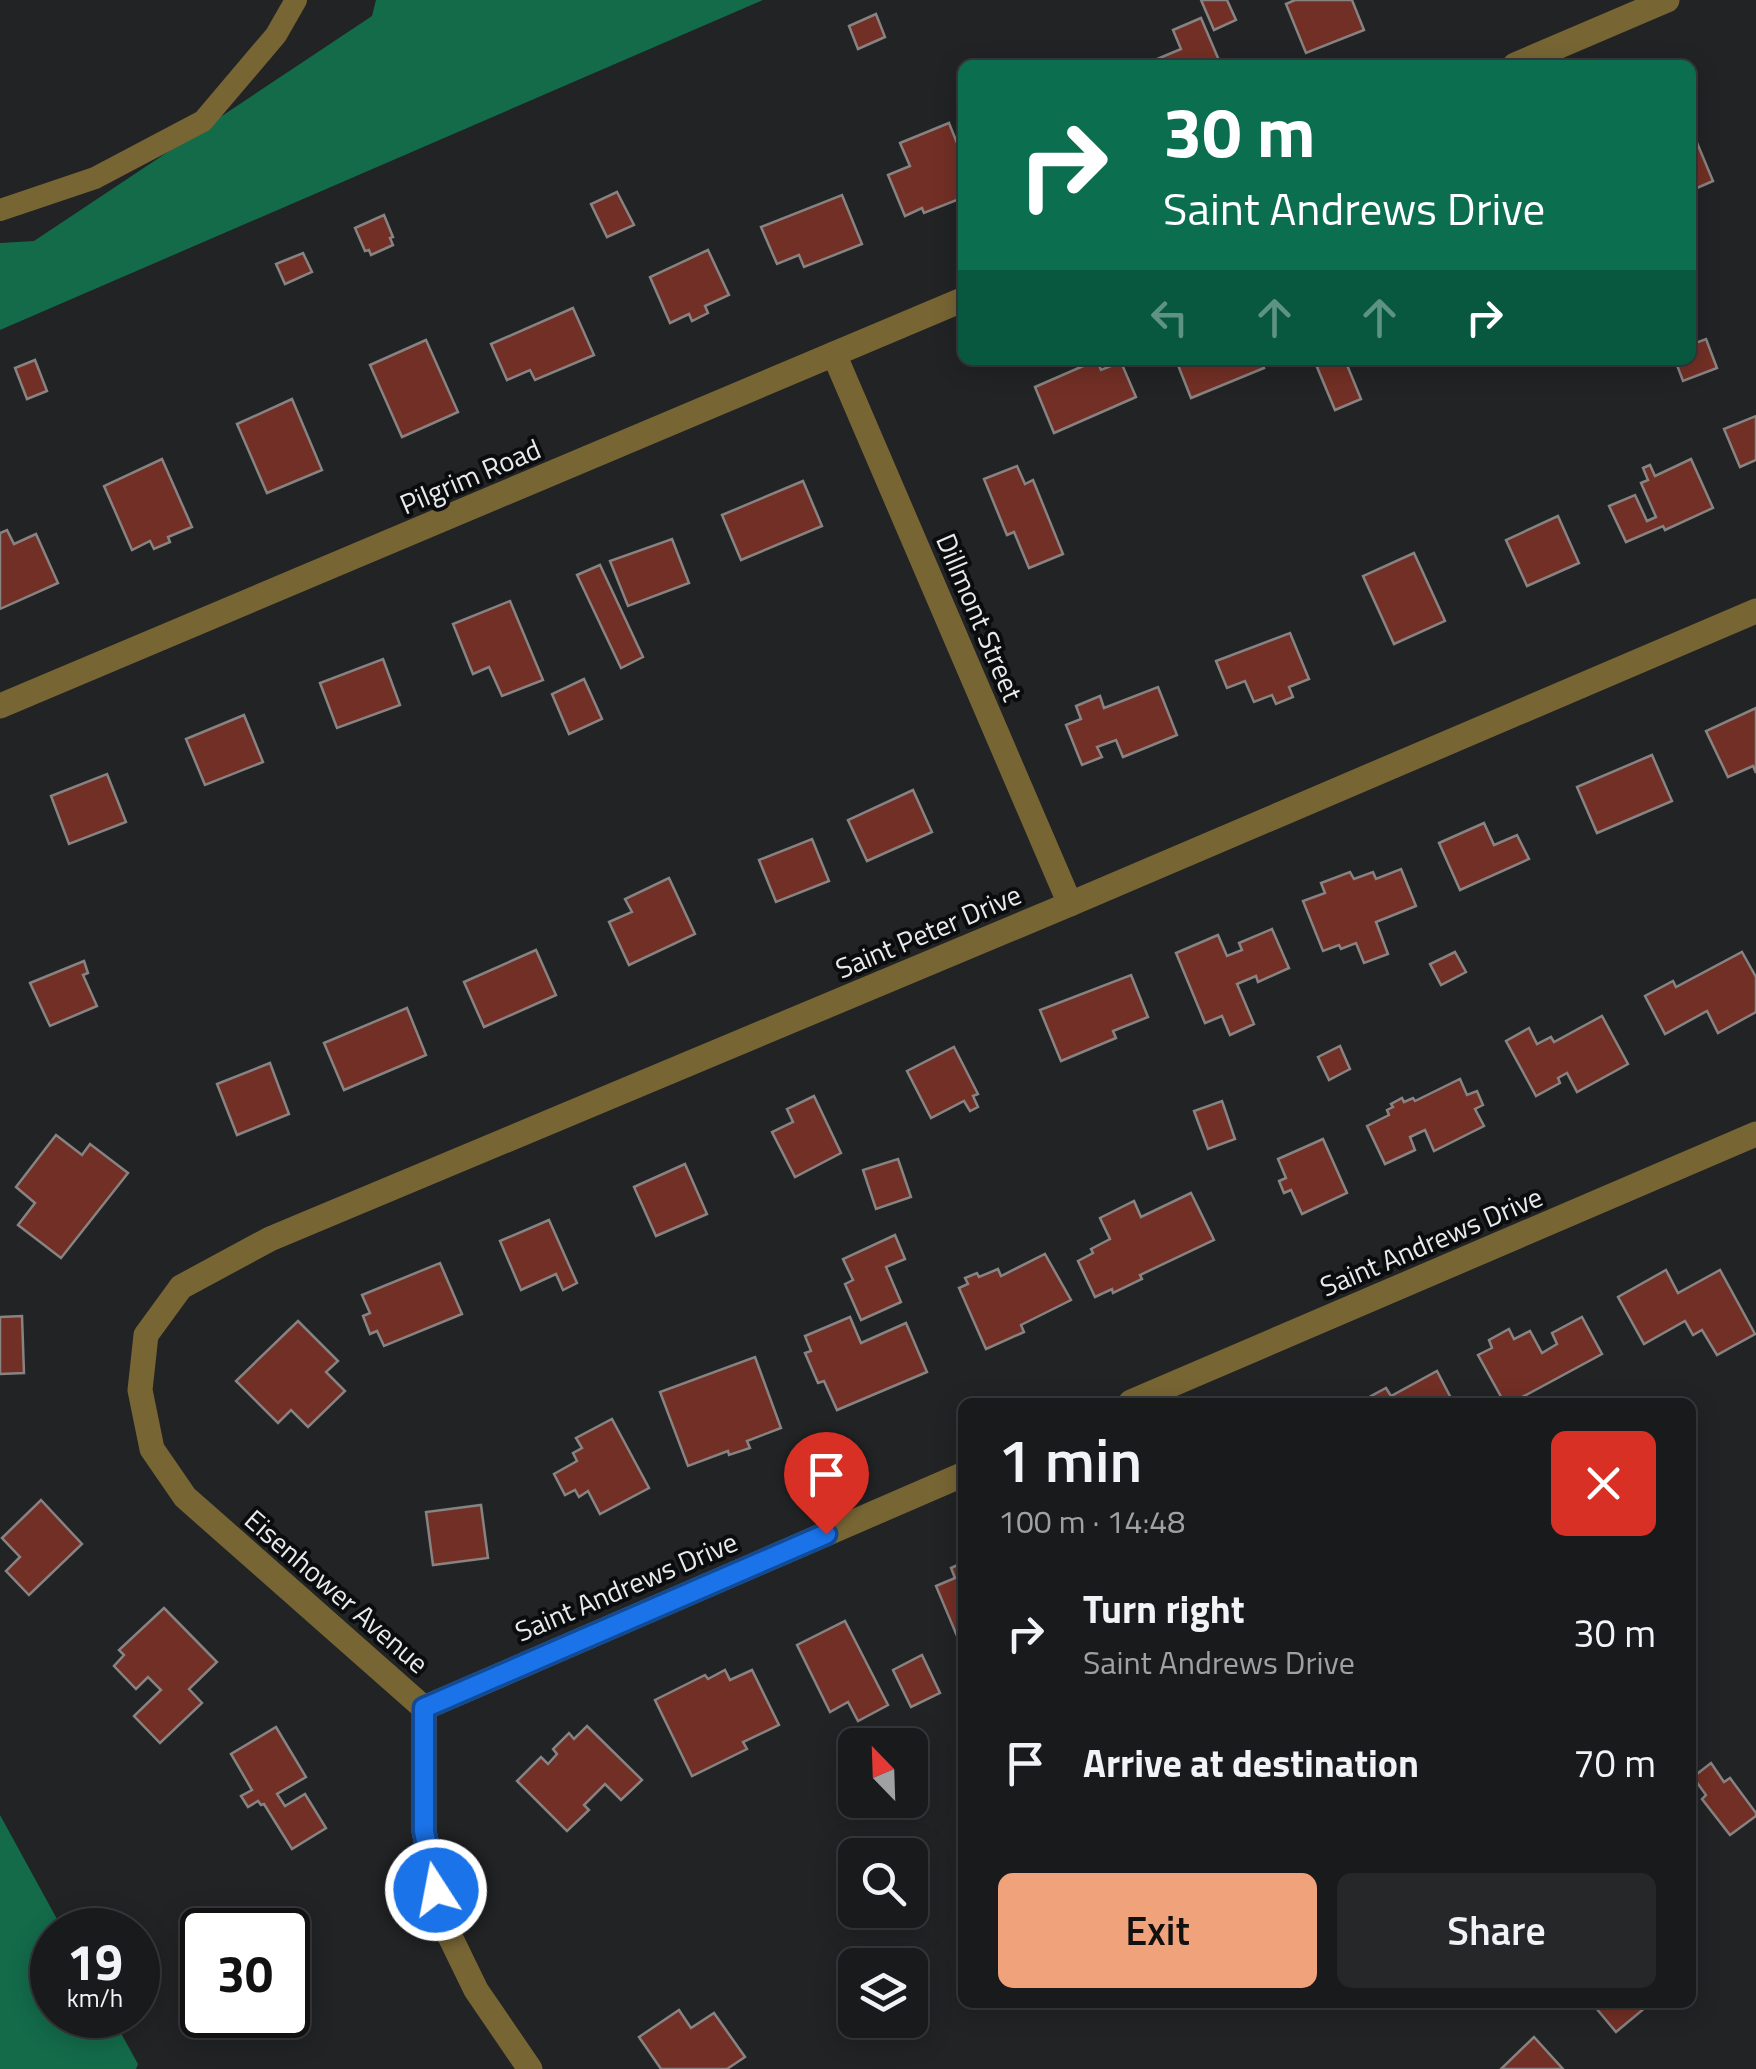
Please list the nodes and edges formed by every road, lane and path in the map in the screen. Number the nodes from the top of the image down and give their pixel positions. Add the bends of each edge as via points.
1 (296, 0) edge
2 (1667, 0) edge
3 (1526, 60) edge
4 (0, 210) edge
5 (958, 302) edge
6 (834, 354) junction
7 (1756, 610) edge
8 (0, 706) edge
9 (1070, 904) junction
10 (1756, 1134) edge
11 (146, 1335) joint
12 (1140, 1398) edge
13 (958, 1477) edge
14 (424, 1708) junction
15 (530, 2069) edge

1 - 4 lane via 276,35 203,122 95,178
2 - 3 street
5 - 6 street, Pilgrim Road
6 - 8 street, Pilgrim Road
6 - 9 street, Dillmont Street
7 - 9 street, Saint Peter Drive
9 - 11 street, Saint Peter Drive via 270,1239 181,1287
10 - 12 street, Saint Andrews Drive
11 - 14 street, Eisenhower Avenue via 140,1390 152,1449 185,1497
13 - 14 street, Saint Andrews Drive
14 - 15 street, Eisenhower Avenue via 424,1831 442,1920 476,1990

